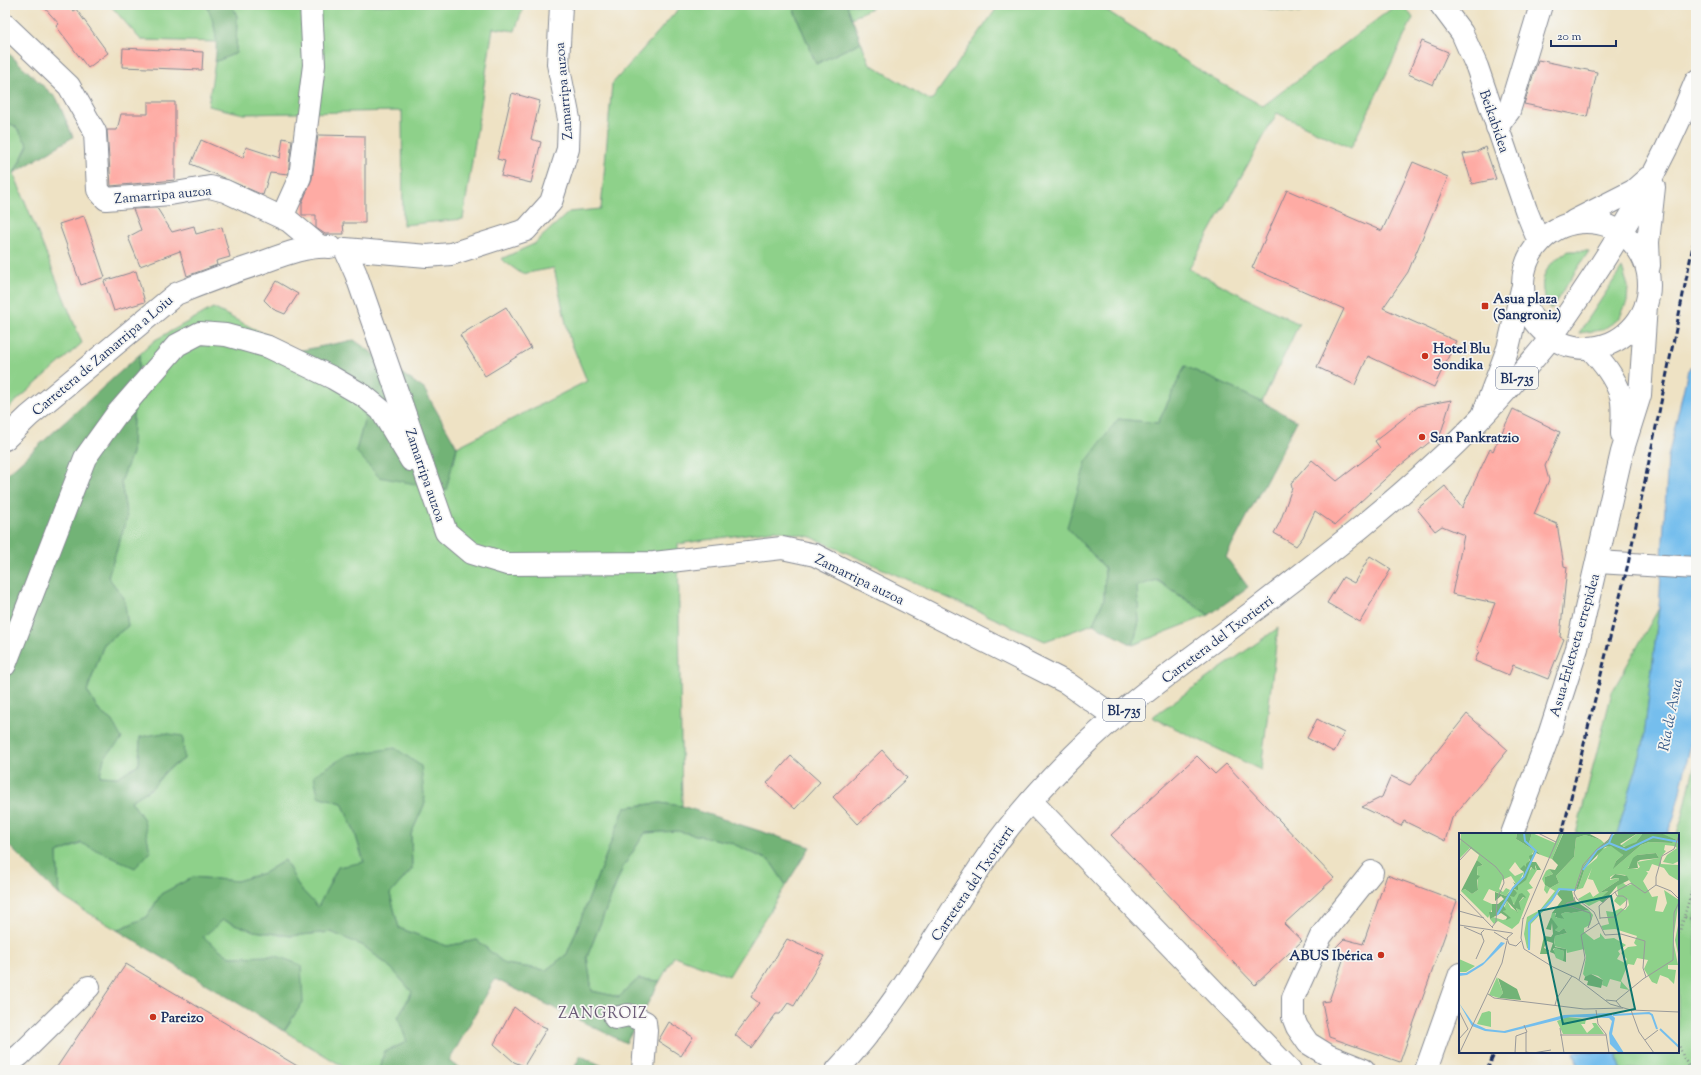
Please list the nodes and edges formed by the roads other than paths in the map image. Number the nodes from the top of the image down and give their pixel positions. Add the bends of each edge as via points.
1 (311, 5) edge
2 (561, 5) edge
3 (1441, 5) edge
4 (1541, 5) edge
5 (5, 25) edge
6 (1696, 81) edge
7 (1497, 127) junction
8 (1657, 170) junction
9 (282, 217) junction
10 (1570, 224) junction
11 (1622, 232) junction
12 (1539, 242) junction
13 (319, 246) junction
14 (345, 249) junction
15 (1650, 278) junction
16 (1523, 286) junction
17 (1646, 305) junction
18 (1551, 338) junction
19 (1590, 348) junction
20 (1482, 417) junction
21 (5, 439) edge
22 (1622, 452) junction
23 (433, 496) junction
24 (1598, 562) junction
25 (1696, 568) edge
26 (5, 665) edge
27 (1115, 717) junction
28 (1031, 801) junction
29 (1512, 833) edge
30 (1372, 872) dead end
31 (1459, 977) edge
32 (89, 987) dead end
33 (615, 1018) dead end
34 (12, 1061) edge
35 (643, 1070) edge
36 (837, 1070) edge
37 (1290, 1070) edge
38 (1364, 1070) edge
39 (1426, 1070) edge

1 - 9 street via 314,65 300,177
2 - 14 street, Zamarripa auzoa via 558,64 569,119 568,149 551,202 526,230 450,254 427,256
3 - 7 street, Beikabidea via 1462,33 1477,67
4 - 7 street via 1509,111
5 - 9 street, Zamarripa auzoa via 69,86 92,125 96,132 98,190 106,199 170,194 210,187 225,191
6 - 8 street
7 - 12 street, Beikabidea
8 - 10 street via 1633,191
8 - 11 street, Carretera del Txorierri
8 - 15 street via 1651,198 1648,242
9 - 13 street, Zamarripa auzoa
10 - 11 street via 1588,221 1606,224
10 - 12 street via 1553,230
11 - 15 street via 1633,242 1645,260
11 - 18 street, Carretera del Txorierri via 1589,285
12 - 16 street via 1524,270
13 - 14 street, Carretera de Zamarripa a Loiu
13 - 21 street, Carretera de Zamarripa a Loiu via 280,256 176,294 29,416
14 - 23 street, Zamarripa auzoa
15 - 17 street
16 - 18 street via 1531,316 1540,329
16 - 20 street via 1508,348
17 - 19 street via 1638,322 1625,335 1609,344
17 - 22 street via 1640,395
18 - 19 street via 1570,346
18 - 20 street, Carretera del Txorierri / BI-735
19 - 22 street via 1607,368 1621,397
20 - 27 street, Carretera del Txorierri / BI-735 via 1433,465 1365,524
22 - 24 street, Asua-Erletxeta errepidea
23 - 26 street via 381,410 364,396 269,347 226,335 200,333 177,345 116,415 85,458
23 - 27 street, Zamarripa auzoa via 446,532 471,553 507,564 654,563 782,548 815,555 1067,683
24 - 25 street
24 - 29 street, Asua-Erletxeta errepidea via 1576,648 1549,735
27 - 28 street, Carretera del Txorierri / BI-735 via 1073,756
28 - 36 street, Carretera del Txorierri / BI-735 via 990,852 894,1000 853,1054
28 - 37 street
30 - 38 street via 1321,936 1293,998 1293,1017 1308,1043 1329,1056
31 - 39 street
32 - 34 street
33 - 35 street via 629,1015 645,1022

